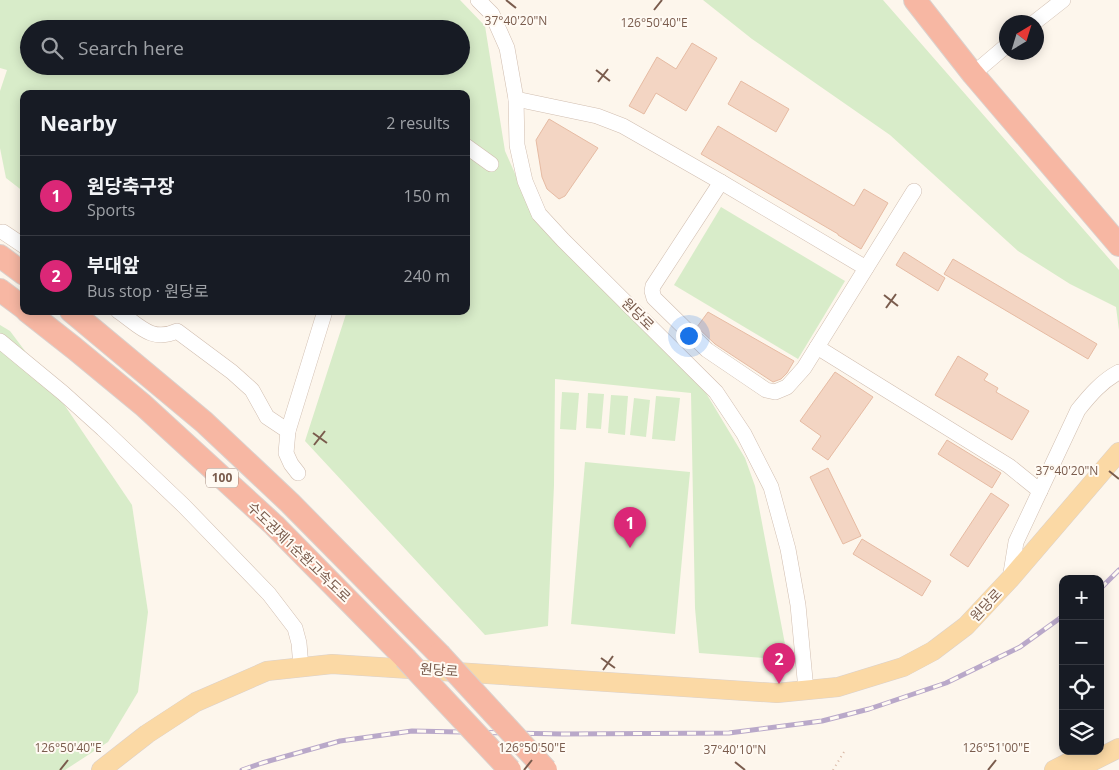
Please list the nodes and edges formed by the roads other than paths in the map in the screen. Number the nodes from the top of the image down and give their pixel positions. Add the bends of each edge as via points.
1 (478, 0) edge
2 (914, 0) edge
3 (928, 0) edge
4 (1063, 0) edge
5 (1044, 15) edge
6 (999, 52) edge
7 (978, 70) junction
8 (516, 99) junction
9 (470, 149) edge
10 (491, 164) dead end
11 (721, 182) junction
12 (914, 191) dead end
13 (1119, 229) edge
14 (3, 232) dead end
15 (20, 243) edge
16 (1119, 245) edge
17 (0, 256) edge
18 (866, 268) junction
19 (20, 271) edge
20 (0, 290) edge
21 (20, 305) edge
22 (32, 315) edge
23 (76, 315) edge
24 (124, 315) edge
25 (324, 315) edge
26 (0, 341) edge
27 (817, 347) junction
28 (1119, 372) edge
29 (288, 431) junction
30 (1119, 452) edge
31 (298, 473) dead end
32 (1040, 490) junction
33 (1010, 579) junction
34 (301, 667) junction
35 (806, 690) junction
36 (1119, 737) edge
37 (1104, 744) edge
38 (1119, 748) edge
39 (1083, 755) edge
40 (100, 770) edge
41 (510, 770) edge
42 (546, 770) edge
43 (1054, 770) edge
44 (1075, 770) edge

1 - 8 street, 원당로 via 492,14 507,48
2 - 7 highway
3 - 7 highway
4 - 5 street
6 - 7 street
7 - 13 highway
7 - 16 highway
8 - 11 street via 597,116 623,126
8 - 35 street, 원당로 via 518,145 525,181 539,214 716,392 744,434 771,487 788,549 798,605
9 - 10 street
11 - 18 street
11 - 27 street via 652,286 654,298 707,350 766,390 775,392 787,387
12 - 18 street
14 - 15 street
17 - 19 highway
18 - 27 street
20 - 21 highway
22 - 41 highway, 수도권제1순환고속도로 / 100, bridge via 142,405 274,525
23 - 42 highway, 수도권제1순환고속도로 / 100, bridge via 204,422 290,503 439,654
24 - 29 street via 154,336 177,331 252,390 268,417
25 - 29 street
26 - 34 street via 82,409 184,506 269,594 295,628
27 - 32 street via 1009,466
28 - 32 street via 1090,394 1078,410
29 - 31 street via 286,453
30 - 33 main road, 원당로
32 - 33 street via 1016,542
33 - 35 main road, 원당로 via 966,626 933,651 903,667 838,688
34 - 35 main road, 원당로 via 332,664 777,692
34 - 40 main road, 원당로 via 267,671 196,702
36 - 37 main road
38 - 44 main road
39 - 43 main road

